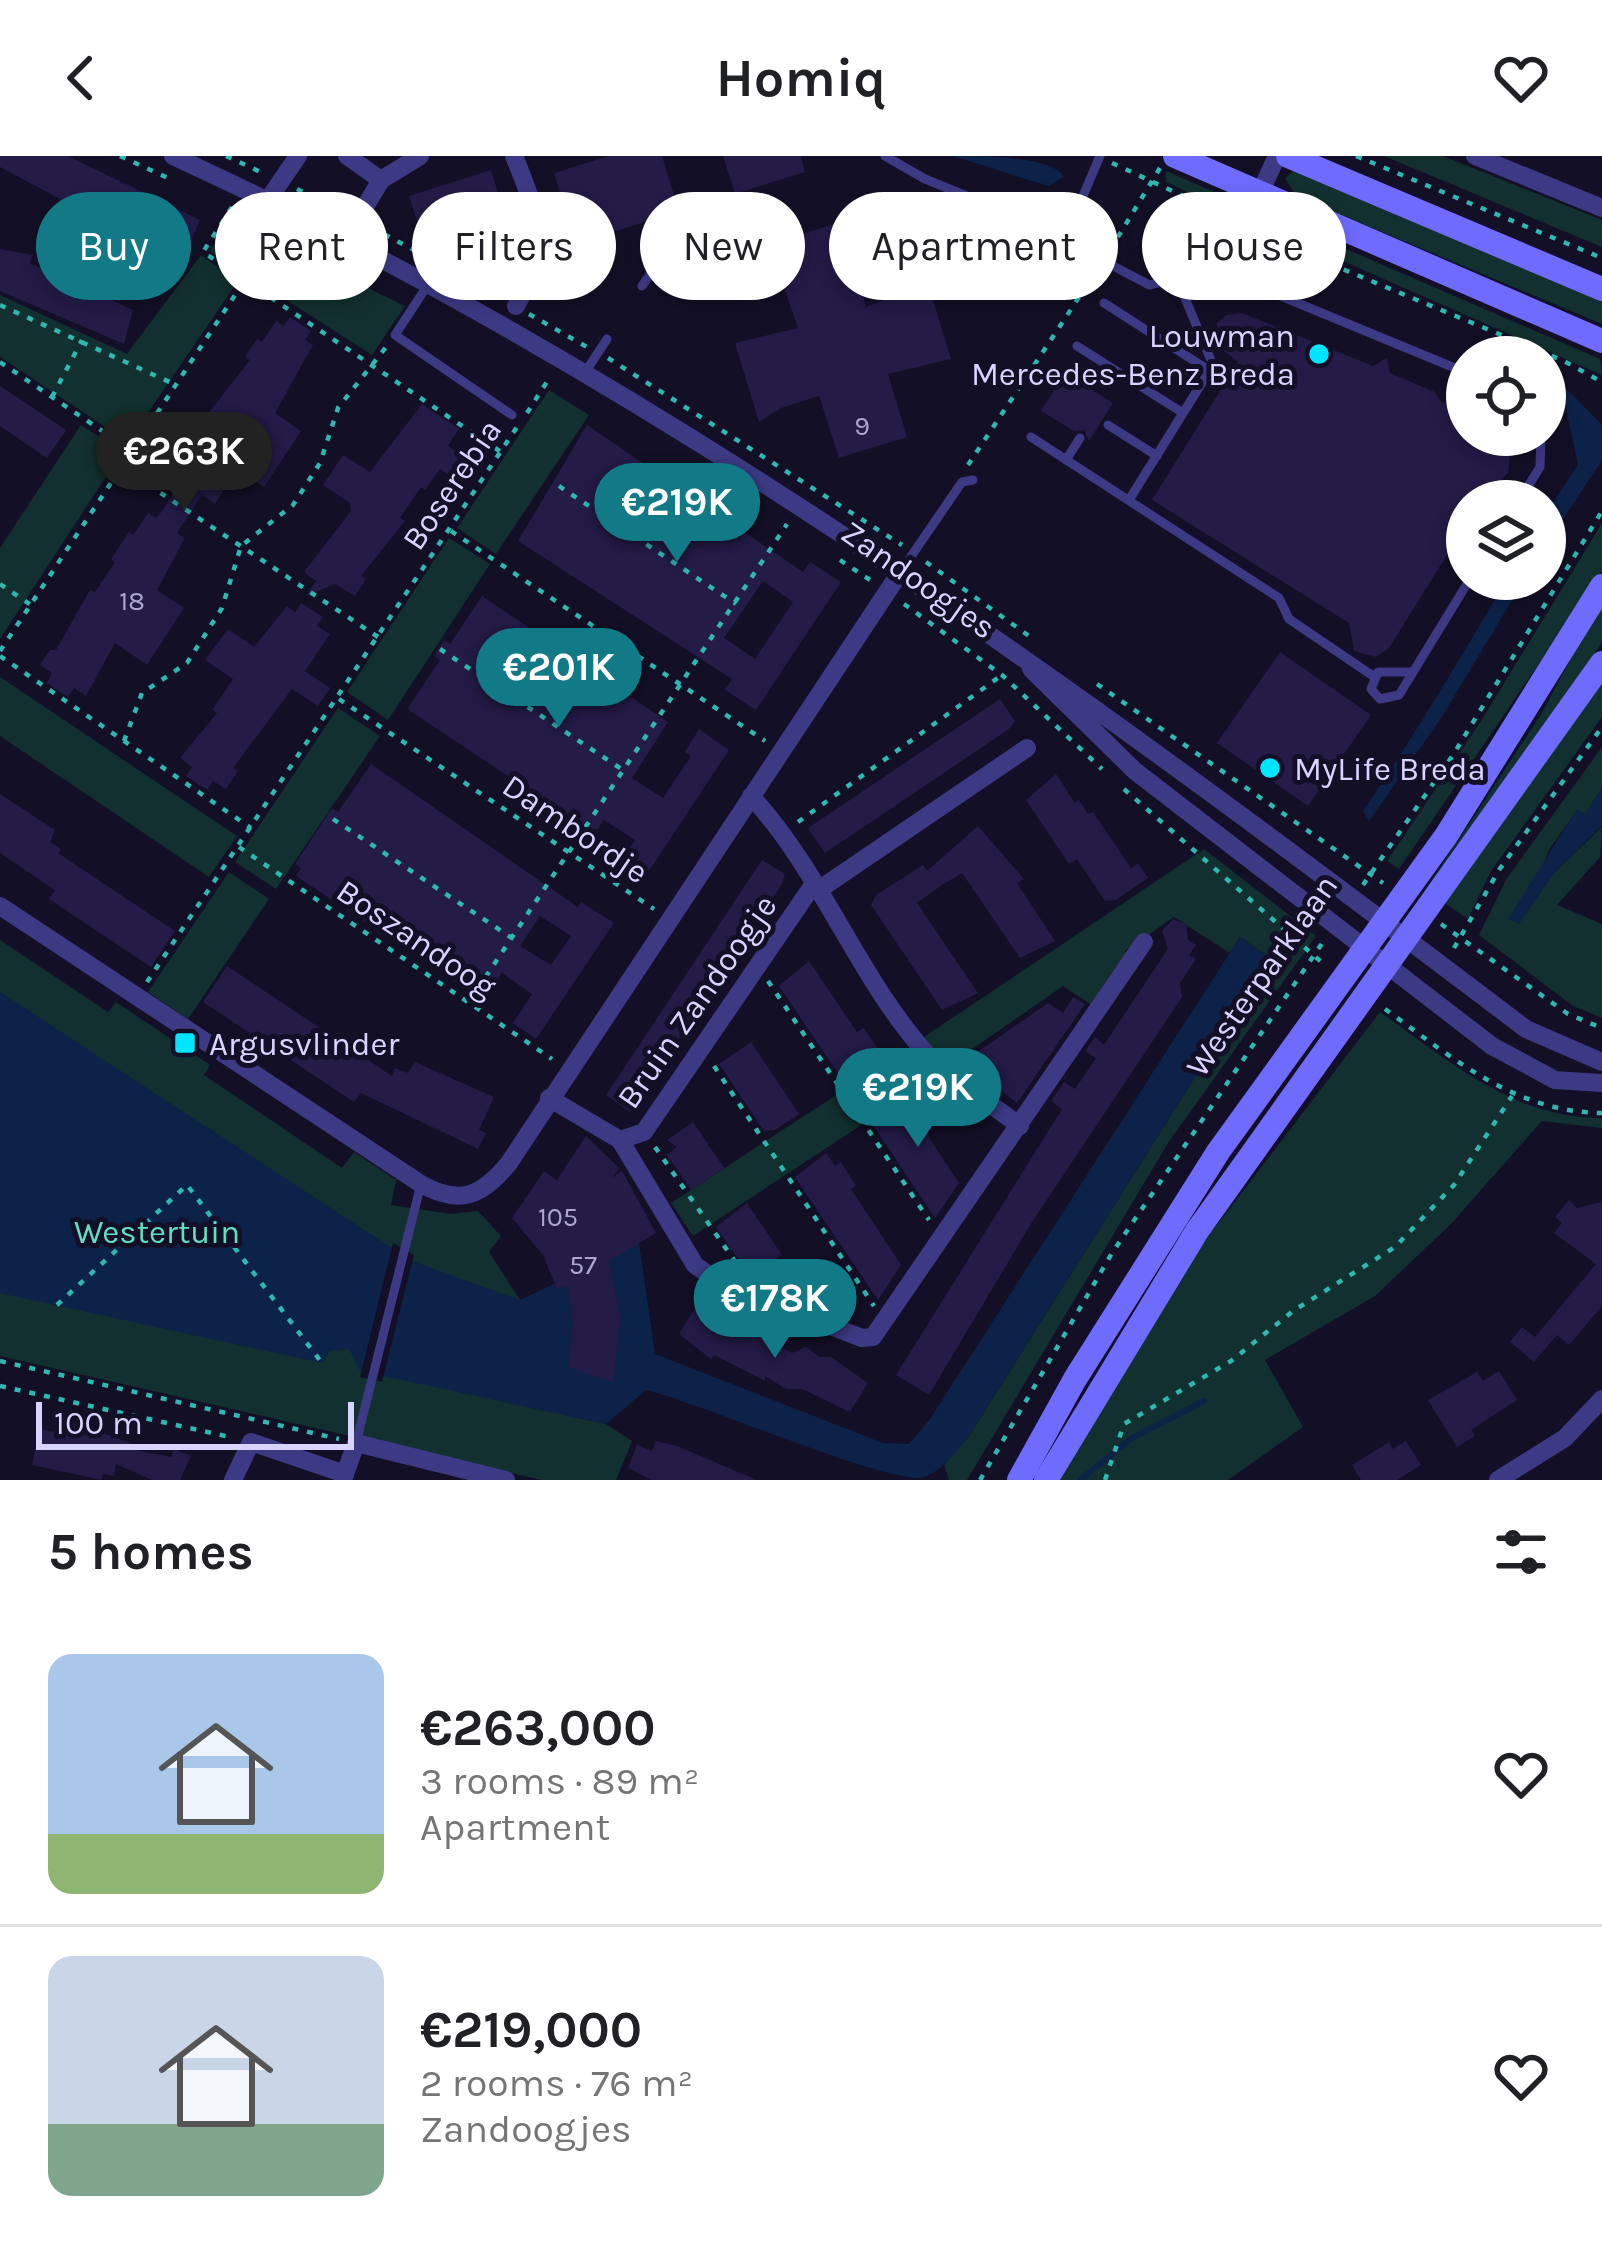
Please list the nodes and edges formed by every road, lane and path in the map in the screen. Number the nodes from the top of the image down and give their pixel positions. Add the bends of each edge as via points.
1 (120, 156) edge
2 (173, 156) edge
3 (298, 156) edge
4 (347, 156) edge
5 (420, 156) edge
6 (514, 156) edge
7 (885, 156) edge
8 (1174, 156) edge
9 (1277, 156) edge
10 (1288, 156) edge
11 (1356, 156) edge
12 (1475, 156) edge
13 (1100, 157) edge
14 (381, 180) junction
15 (176, 181) dead end
16 (1153, 182) junction
17 (251, 192) edge
18 (273, 192) edge
19 (374, 192) edge
20 (957, 192) edge
21 (1086, 192) edge
22 (1255, 192) edge
23 (1261, 192) edge
24 (1602, 208) edge
25 (1346, 231) edge
26 (215, 233) edge
27 (1118, 238) edge
28 (1602, 258) edge
29 (215, 260) edge
30 (1602, 289) edge
31 (228, 300) edge
32 (276, 300) edge
33 (417, 300) edge
34 (461, 300) edge
35 (1078, 300) edge
36 (1186, 300) edge
37 (1292, 300) edge
38 (1104, 303) dead end
39 (0, 305) edge
40 (516, 306) dead end
41 (395, 335) junction
42 (608, 339) dead end
43 (82, 340) junction
44 (1602, 341) edge
45 (1078, 346) dead end
46 (0, 362) edge
47 (374, 364) junction
48 (1446, 364) edge
49 (531, 366) dead end
50 (586, 371) junction
51 (1210, 371) junction
52 (1602, 382) edge
53 (174, 384) junction
54 (52, 397) junction
55 (1184, 413) junction
56 (512, 415) dead end
57 (1108, 425) dead end
58 (1031, 437) dead end
59 (1080, 438) dead end
60 (132, 451) junction
61 (501, 452) junction
62 (1157, 456) junction
63 (1066, 460) junction
64 (122, 467) junction
65 (968, 481) joint
66 (559, 486) dead end
67 (1129, 500) junction
68 (1602, 511) edge
69 (449, 530) junction
70 (804, 535) dead end
71 (241, 546) junction
72 (837, 558) dead end
73 (901, 571) junction
74 (0, 584) edge
75 (1602, 586) edge
76 (887, 592) junction
77 (1457, 600) edge
78 (31, 604) junction
79 (736, 604) junction
80 (378, 637) junction
81 (1006, 644) junction
82 (440, 649) dead end
83 (0, 654) edge
84 (1602, 662) edge
85 (1411, 672) junction
86 (1002, 675) junction
87 (1373, 676) junction
88 (680, 684) junction
89 (338, 698) junction
90 (1602, 727) edge
91 (124, 741) junction
92 (1027, 748) dead end
93 (780, 751) junction
94 (623, 770) junction
95 (1107, 773) dead end
96 (1124, 790) dead end
97 (751, 796) junction
98 (333, 819) dead end
99 (251, 828) junction
100 (784, 832) junction
101 (239, 847) junction
102 (569, 852) junction
103 (815, 888) junction
104 (1351, 902) junction
105 (0, 906) edge
106 (669, 919) junction
107 (1336, 923) junction
108 (1394, 930) junction
109 (512, 938) junction
110 (1144, 942) dead end
111 (1376, 954) junction
112 (1312, 956) junction
113 (758, 966) junction
114 (136, 998) junction
115 (469, 1002) junction
116 (1402, 1021) dead end
117 (1602, 1028) edge
118 (702, 1048) junction
119 (1602, 1062) edge
120 (567, 1069) junction
121 (1602, 1083) edge
122 (1512, 1096) junction
123 (549, 1098) junction
124 (1602, 1113) edge
125 (1021, 1126) junction
126 (644, 1132) junction
127 (620, 1140) junction
128 (422, 1184) junction
129 (942, 1239) junction
130 (762, 1299) junction
131 (57, 1305) dead end
132 (884, 1321) junction
133 (0, 1360) edge
134 (322, 1363) dead end
135 (0, 1386) edge
136 (1602, 1399) edge
137 (251, 1442) junction
138 (356, 1443) junction
139 (1531, 1471) edge
140 (344, 1477) edge
141 (1106, 1477) edge
142 (233, 1480) edge
143 (506, 1480) edge
144 (980, 1480) edge
145 (1019, 1480) edge
146 (1046, 1480) edge
147 (1498, 1480) edge

1 - 15 path
2 - 17 street, Zandoogjes
3 - 18 street
4 - 14 street
5 - 14 street
6 - 40 street via 539,258
7 - 20 lane
8 - 22 main road
9 - 23 street
10 - 30 main road
11 - 28 path
12 - 24 street
13 - 16 path
13 - 21 lane
14 - 19 street
16 - 27 path
16 - 52 path
25 - 44 main road
26 - 29 path via 203,252
31 - 53 path
32 - 47 path
33 - 41 lane
34 - 50 street, Zandoogjes
35 - 65 path via 968,464
36 - 51 lane
37 - 48 lane
38 - 51 lane
39 - 43 path
41 - 47 path
41 - 56 lane
42 - 50 lane
43 - 53 path
43 - 54 path
45 - 55 lane
46 - 54 path
47 - 61 path
47 - 71 path via 338,408 320,463 292,505
49 - 61 path, Boserebia via 550,377
50 - 73 street, Zandoogjes
51 - 55 lane
53 - 60 path
54 - 60 path
55 - 62 lane
57 - 62 lane
58 - 63 lane
59 - 63 lane
60 - 64 path
61 - 69 path, Boserebia
62 - 67 lane
63 - 67 lane
64 - 71 path
64 - 78 path
65 - 73 lane
66 - 79 path
67 - 87 lane via 1279,598 1288,619
68 - 104 path, Westerparklaan via 1453,755
69 - 80 path, Boserebia
69 - 88 path
70 - 79 path, Zandoogjes via 787,524
71 - 80 path
71 - 91 path via 222,608 187,663 142,693
72 - 76 path, Zandoogjes
73 - 76 street
73 - 81 street, Zandoogjes
74 - 78 path
75 - 108 main road, Westerparklaan
76 - 86 path, Zandoogjes
76 - 93 street
77 - 85 lane
78 - 83 path
79 - 88 path
80 - 89 path, Boserebia
81 - 104 street, Zandoogjes
81 - 107 street, Zandoogjes via 1135,771
82 - 94 path
83 - 91 path
84 - 108 main road, Westerparklaan
85 - 87 lane
85 - 87 lane via 1399,695 1386,700 1374,695
86 - 95 path, Zandoogjes
86 - 100 path
88 - 93 path
88 - 94 path
89 - 99 path, Boserebia
89 - 102 path, Dambordje
90 - 117 path via 1499,869 1461,939 1568,1014
91 - 99 path
92 - 103 street, Bruin Zandoogje
93 - 97 street
94 - 102 path
96 - 112 path
97 - 100 street
97 - 106 street
98 - 109 path
99 - 101 path, Boserebia
100 - 103 street
101 - 114 path, Boserebia
101 - 115 path, Boszandoog
102 - 106 path, Dambordje
102 - 109 path
103 - 113 street, Bruin Zandoogje
103 - 125 street via 927,1054
104 - 108 street, Zandoogjes
105 - 114 street
106 - 120 street
107 - 111 street, Zandoogjes
107 - 112 path, Westerparklaan
108 - 111 main road, Westerparklaan
108 - 119 street, Zandoogjes via 1526,1029
109 - 115 path
110 - 125 street
111 - 121 street, Zandoogjes via 1513,1059 1555,1080
111 - 145 main road, Westerparklaan via 1218,1151
111 - 146 main road, Westerparklaan
112 - 144 path, Westerparklaan via 1112,1253
113 - 118 street, Bruin Zandoogje
113 - 129 path
114 - 128 street
115 - 120 path, Boszandoog
116 - 122 path
118 - 126 street, Bruin Zandoogje
118 - 132 path
120 - 123 street
122 - 124 path
122 - 141 path via 1454,1186 1395,1247 1121,1428
123 - 127 street
123 - 128 street via 509,1163 476,1196 456,1198
125 - 129 street
126 - 127 street, Bruin Zandoogje
126 - 130 path
127 - 130 street via 695,1264
128 - 138 lane
129 - 132 street
130 - 132 street via 862,1338
131 - 134 path via 187,1185
133 - 138 path
135 - 137 path
136 - 139 street
137 - 140 street
137 - 142 street
138 - 140 street
138 - 143 street
139 - 147 street

